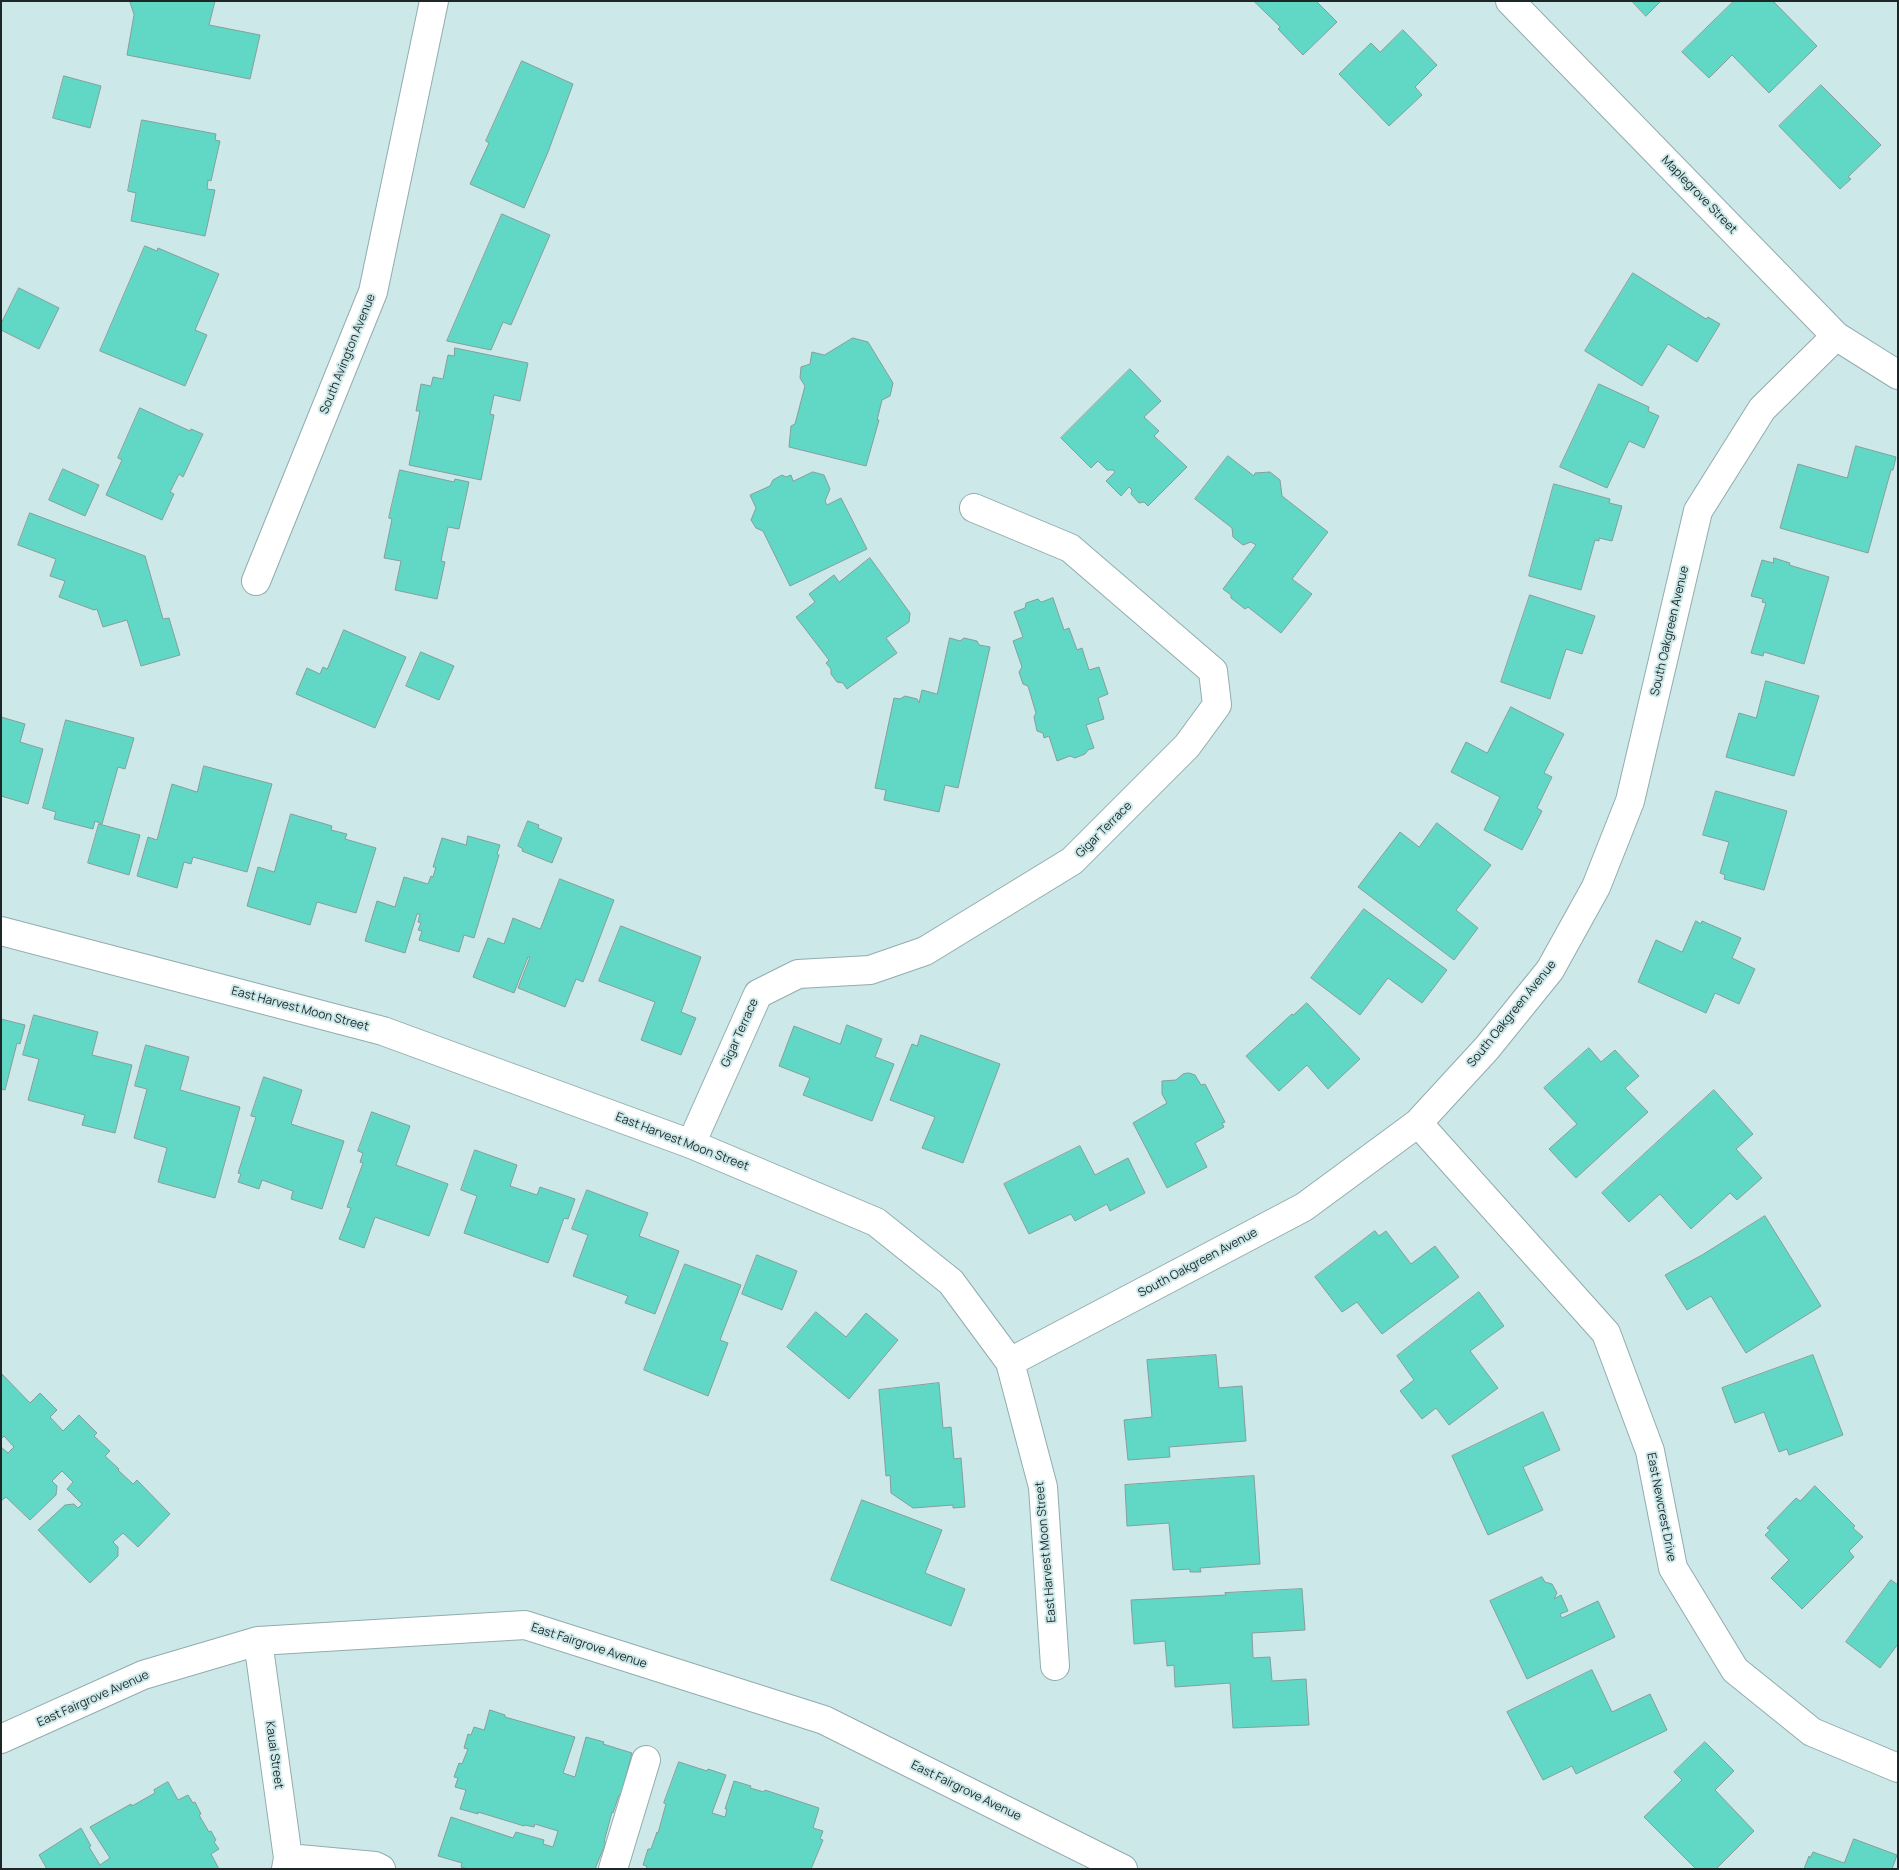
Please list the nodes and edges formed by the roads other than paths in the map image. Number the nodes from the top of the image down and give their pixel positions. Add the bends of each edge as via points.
1 (434, 1) edge
2 (1510, 1) edge
3 (1836, 336) junction
4 (1898, 375) edge
5 (974, 508) dead end
6 (256, 581) dead end
7 (1, 931) edge
8 (1418, 1123) junction
9 (692, 1144) junction
10 (1010, 1362) junction
11 (258, 1641) junction
12 (1055, 1666) dead end
13 (1, 1739) edge
14 (646, 1760) dead end
15 (1898, 1768) edge
16 (287, 1864) edge
17 (381, 1869) edge
18 (613, 1869) edge
19 (1123, 1869) edge

1 - 6 street, South Avington Avenue via 373,292
2 - 3 street, Maplegrove Street
3 - 4 street, Maplegrove Street
3 - 8 street, South Oakgreen Avenue via 1762,409 1698,511 1630,801 1596,887 1550,970 1488,1048
5 - 9 street, Gigar Terrace via 1070,548 1213,671 1217,705 1187,746 1072,861 925,951 870,970 798,974 758,994
7 - 9 street, East Harvest Moon Street via 383,1031
8 - 10 street, South Oakgreen Avenue via 1304,1207
8 - 15 street, East Newcrest Drive via 1606,1334 1650,1451 1673,1568 1735,1670 1812,1732
9 - 10 street, East Harvest Moon Street via 876,1222 951,1282
10 - 12 street, East Harvest Moon Street via 1043,1487
11 - 13 street, East Fairgrove Avenue via 143,1675
11 - 16 street, Kauai Street
11 - 19 street, East Fairgrove Avenue via 525,1625 824,1720
14 - 18 street
16 - 17 street via 375,1866

